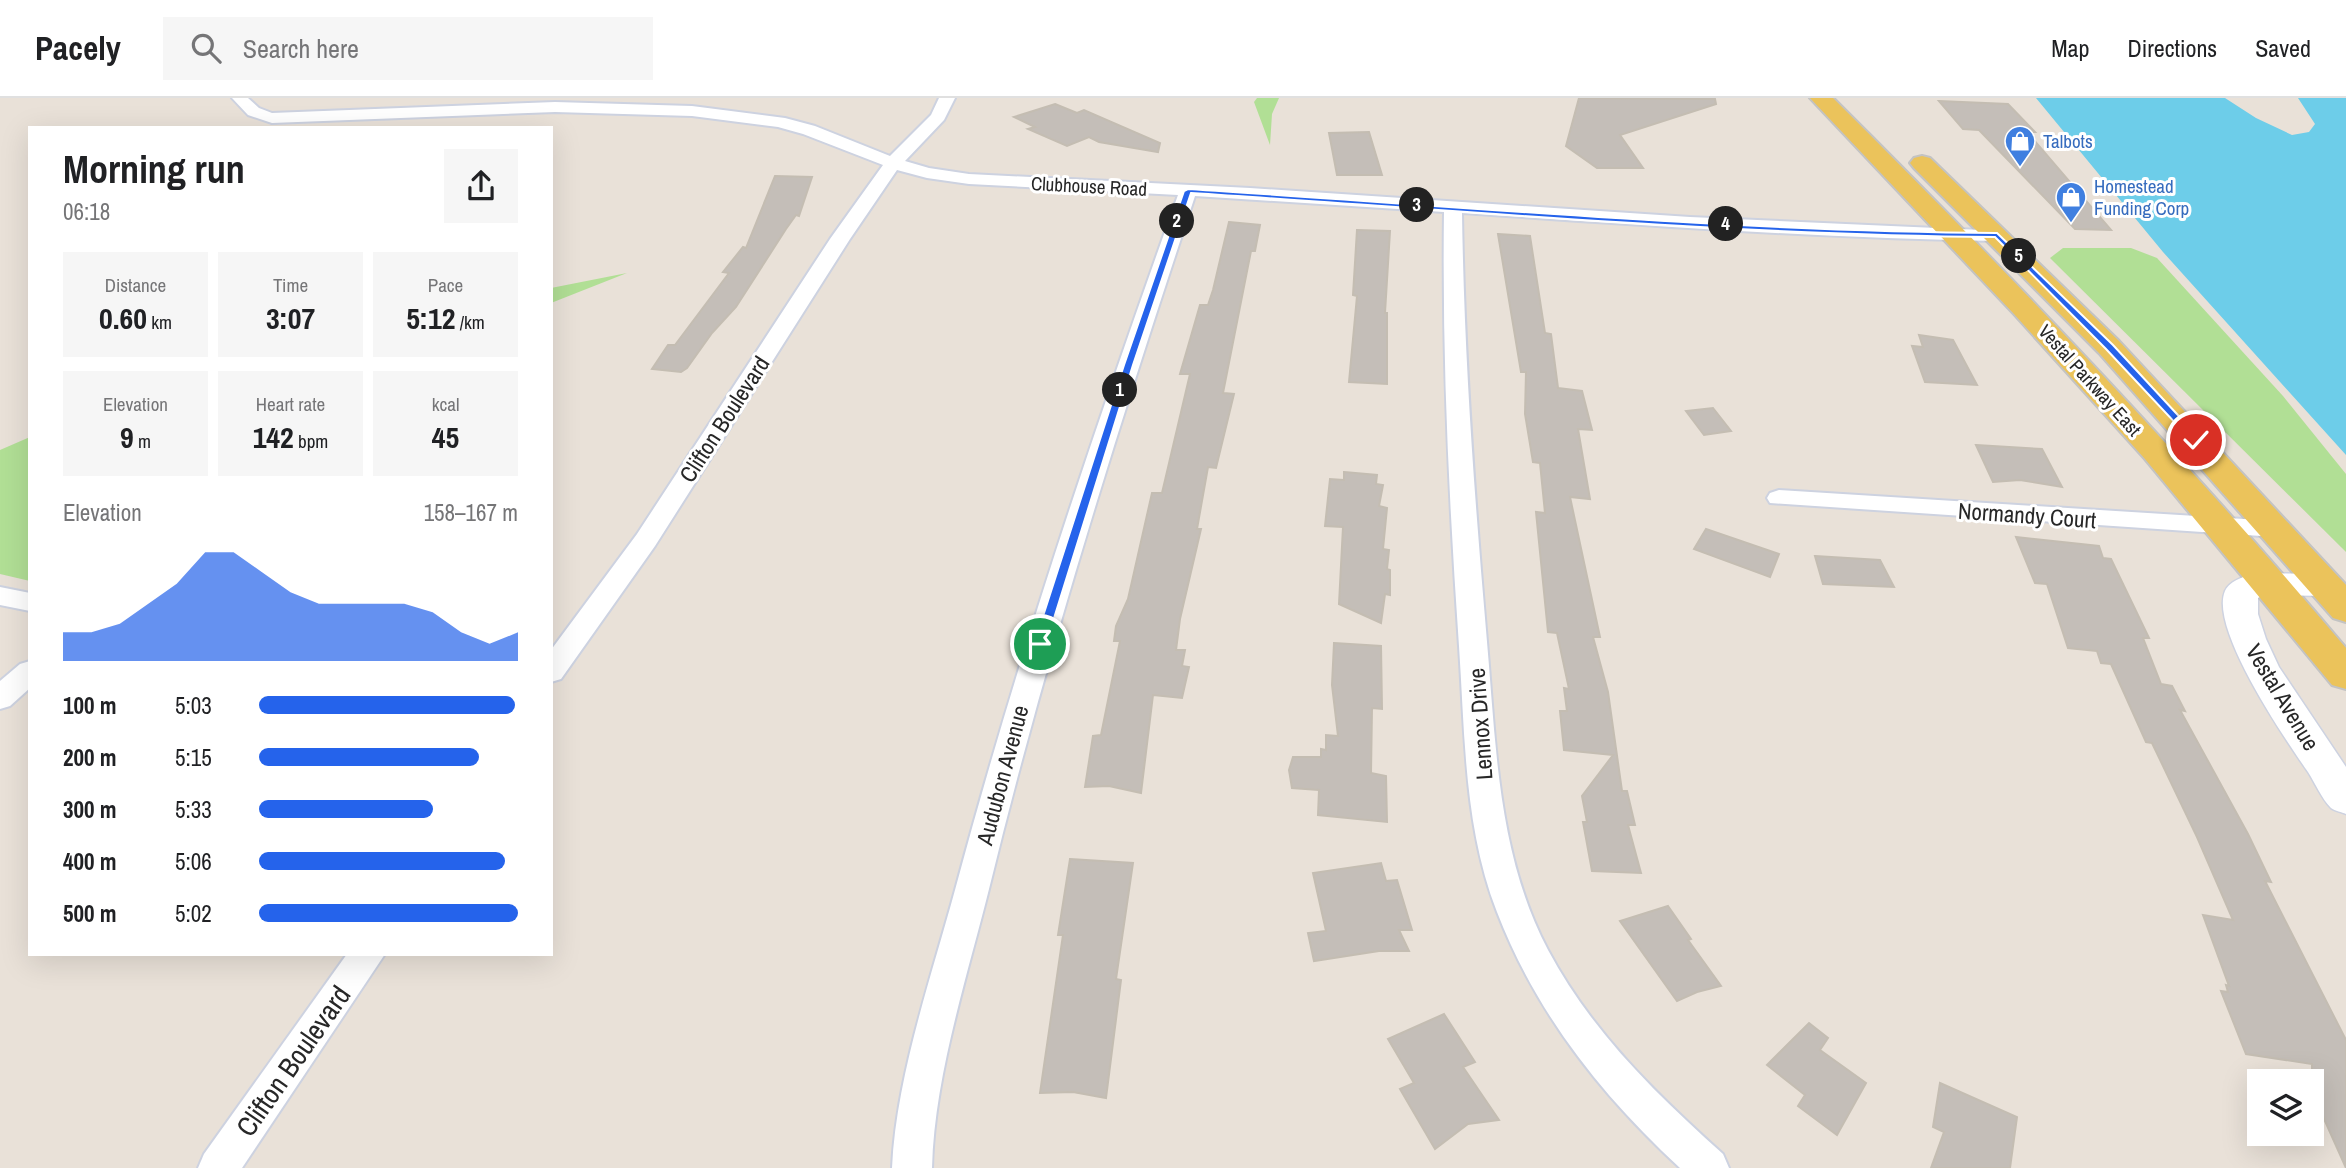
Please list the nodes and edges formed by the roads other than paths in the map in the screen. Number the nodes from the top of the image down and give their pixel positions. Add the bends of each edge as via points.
1 (240, 98) edge
2 (947, 98) edge
3 (1821, 98) edge
4 (1902, 143) dead end
5 (893, 163) junction
6 (1188, 191) junction
7 (1453, 207) junction
8 (1997, 235) junction
9 (1957, 236) junction
10 (1779, 498) dead end
11 (2221, 526) junction
12 (2276, 529) junction
13 (2272, 584) junction
14 (0, 596) edge
15 (2336, 597) edge
16 (28, 602) edge
17 (553, 666) edge
18 (28, 673) edge
19 (2346, 675) edge
20 (0, 698) edge
21 (2346, 798) edge
22 (366, 956) edge
23 (218, 1168) edge
24 (912, 1168) edge
25 (1709, 1168) edge

1 - 5 street, Clubhouse Road via 248,110 272,118 555,107 727,114 809,130
2 - 5 street, Clifton Boulevard via 929,128
3 - 9 main road, Vestal Parkway East
4 - 8 main road, Vestal Parkway East
5 - 6 street, Clubhouse Road via 982,180
5 - 17 street, Clifton Boulevard via 659,521
6 - 7 street, Clubhouse Road
6 - 24 street, Audubon Avenue via 1011,737 934,1035
7 - 9 street, Clubhouse Road
7 - 25 street, Lennox Drive via 1452,308 1460,447 1492,846 1511,909 1539,971 1574,1026 1621,1084
8 - 9 street, Clubhouse Road
8 - 12 main road, Vestal Parkway East via 2109,347
9 - 11 main road, Vestal Parkway East
10 - 11 street, Normandy Court
11 - 12 street, Normandy Court
11 - 13 main road, Vestal Parkway East
12 - 15 main road, Vestal Parkway East
13 - 15 street, Vestal Avenue
13 - 19 main road, Vestal Parkway East
13 - 21 street, Vestal Avenue via 2257,584 2241,593 2242,627 2269,679
14 - 16 street
18 - 20 street
22 - 23 street, Clifton Boulevard

